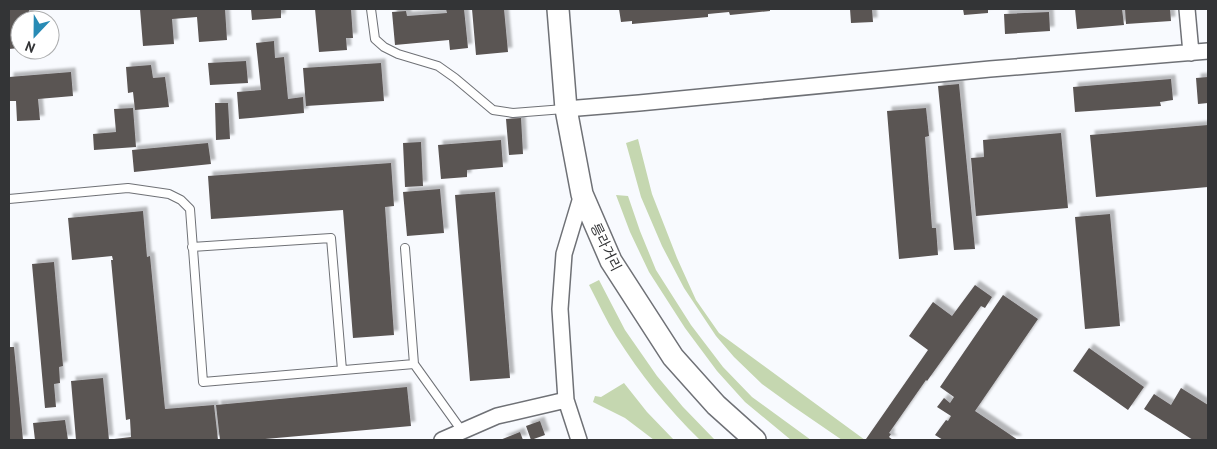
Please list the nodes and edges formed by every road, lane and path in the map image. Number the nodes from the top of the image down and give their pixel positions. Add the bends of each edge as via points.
1 (371, 9) edge
2 (558, 9) edge
3 (1187, 9) edge
4 (1208, 51) edge
5 (1191, 52) junction
6 (566, 109) junction
7 (582, 194) junction
8 (9, 199) edge
9 (192, 247) junction
10 (405, 248) dead end
11 (414, 364) junction
12 (342, 370) junction
13 (566, 400) junction
14 (462, 431) junction
15 (442, 440) edge
16 (579, 440) edge
17 (755, 440) edge

1 - 6 lane via 375,39 384,48 438,66 493,110 513,113
2 - 6 main road, 릉라거리
3 - 5 street
4 - 5 street
5 - 6 street
6 - 7 main road, 릉라거리
7 - 13 street via 564,254 560,310
7 - 17 main road, 릉라거리 via 611,261 674,357 716,405
8 - 9 lane via 128,188 169,194 190,209
9 - 12 lane via 331,238
9 - 12 lane via 202,382
10 - 11 lane
11 - 12 lane
11 - 14 lane
13 - 14 street via 497,416
13 - 16 street
14 - 15 street

